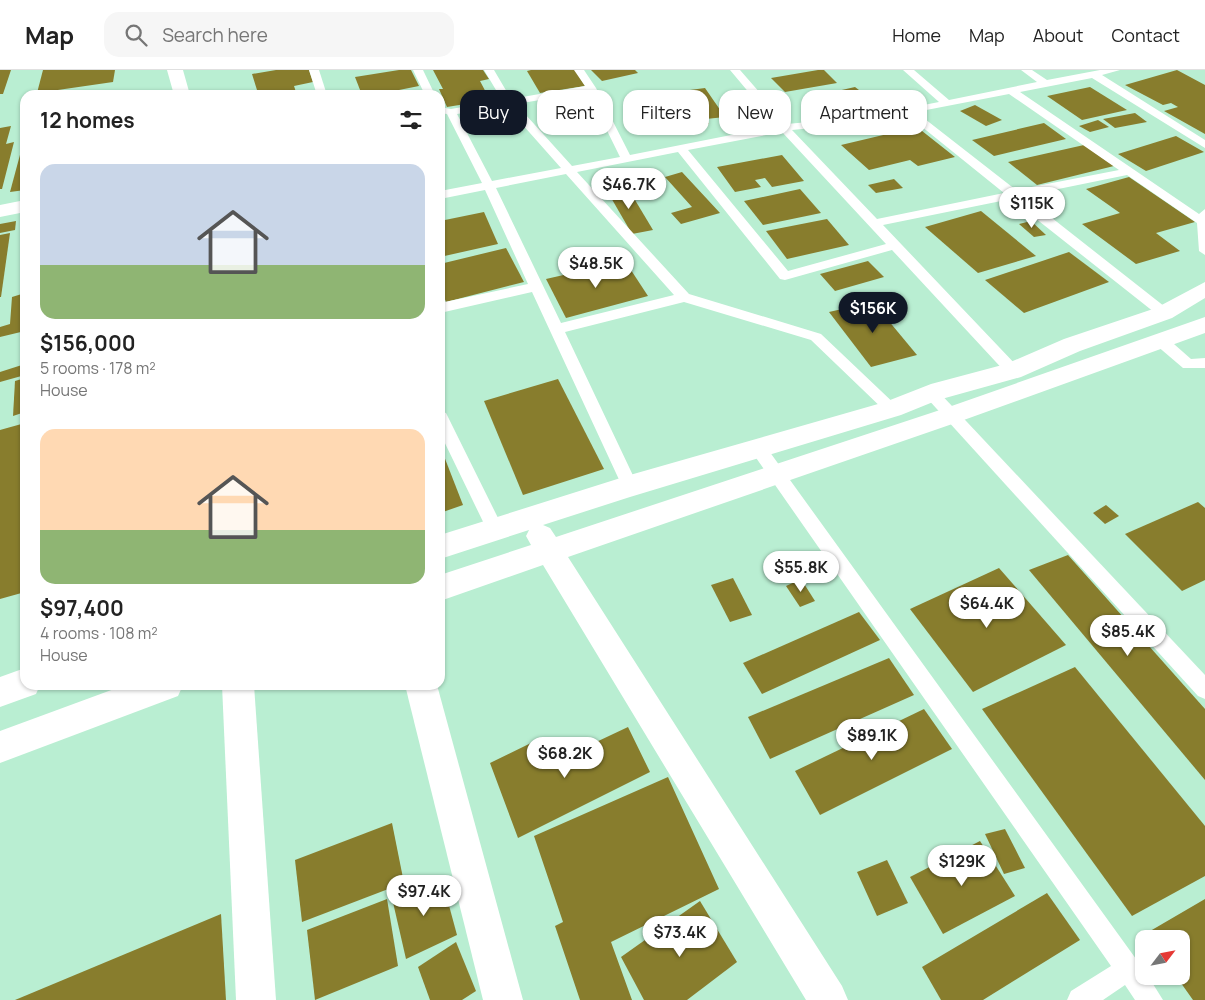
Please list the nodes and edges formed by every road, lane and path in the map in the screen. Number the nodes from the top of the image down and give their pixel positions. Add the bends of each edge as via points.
1 (176, 70) edge
2 (314, 70) edge
3 (418, 70) edge
4 (489, 70) edge
5 (579, 70) edge
6 (735, 70) edge
7 (908, 70) edge
8 (1026, 70) edge
9 (1115, 70) edge
10 (1093, 74) junction
11 (1046, 84) junction
12 (591, 88) junction
13 (181, 90) edge
14 (320, 90) edge
15 (428, 90) edge
16 (501, 90) edge
17 (752, 90) edge
18 (1012, 91) junction
19 (527, 99) edge
20 (947, 103) junction
21 (927, 107) edge
22 (460, 109) edge
23 (446, 111) edge
24 (527, 123) edge
25 (927, 126) edge
26 (752, 135) edge
27 (791, 135) edge
28 (1205, 145) edge
29 (682, 150) junction
30 (627, 160) junction
31 (570, 171) junction
32 (1129, 171) junction
33 (489, 186) junction
34 (445, 194) edge
35 (1014, 195) junction
36 (20, 207) edge
37 (0, 211) edge
38 (1204, 218) edge
39 (875, 223) junction
40 (896, 245) junction
41 (1205, 251) edge
42 (536, 287) junction
43 (1205, 289) edge
44 (684, 297) junction
45 (445, 307) edge
46 (1164, 313) junction
47 (1205, 325) edge
48 (557, 329) junction
49 (1161, 341) junction
50 (1072, 345) junction
51 (1205, 363) edge
52 (1188, 364) junction
53 (1094, 365) junction
54 (1013, 371) junction
55 (1205, 378) edge
56 (931, 393) junction
57 (892, 409) junction
58 (952, 415) junction
59 (445, 427) edge
60 (758, 448) junction
61 (776, 474) junction
62 (630, 486) junction
63 (532, 519) junction
64 (495, 529) junction
65 (445, 545) edge
66 (548, 551) junction
67 (445, 586) edge
68 (20, 686) edge
69 (1205, 689) edge
70 (152, 690) edge
71 (238, 690) edge
72 (422, 690) edge
73 (0, 692) edge
74 (0, 746) edge
75 (1128, 968) junction
76 (256, 1000) edge
77 (503, 1000) edge
78 (828, 1000) edge
79 (1080, 1000) edge
80 (1150, 1000) edge

1 - 13 street
2 - 14 lane
3 - 15 lane
4 - 16 lane
5 - 12 lane
6 - 17 lane
7 - 20 lane
8 - 11 lane
9 - 10 lane
10 - 11 lane
10 - 28 lane
11 - 18 lane
12 - 19 lane
12 - 30 lane
18 - 20 lane
18 - 32 lane
20 - 21 lane
22 - 23 lane
23 - 33 lane
24 - 31 lane
25 - 35 lane
26 - 29 lane
27 - 39 lane
29 - 30 lane
29 - 40 lane via 785,276
30 - 31 lane
31 - 33 lane
31 - 44 lane
32 - 35 lane
32 - 38 lane
33 - 34 lane
33 - 42 lane
35 - 39 lane
35 - 46 lane
36 - 37 street
38 - 41 lane
39 - 40 lane
40 - 54 lane
42 - 45 lane
42 - 48 lane
43 - 46 street
44 - 48 lane
44 - 57 lane via 816,337
46 - 50 street
47 - 49 street
48 - 62 lane
49 - 52 lane
49 - 53 street
50 - 53 street
50 - 54 street
51 - 52 lane
52 - 55 lane
53 - 58 street
54 - 56 street
56 - 57 street
56 - 58 lane
57 - 60 street
58 - 61 street
58 - 69 lane
59 - 64 lane
60 - 61 lane
60 - 62 street
61 - 66 street
61 - 75 lane
62 - 63 street
63 - 64 street
63 - 66 street
64 - 65 street
66 - 67 street
66 - 78 street
68 - 73 street
70 - 74 street
71 - 76 street
72 - 77 street
75 - 79 lane
75 - 80 lane

